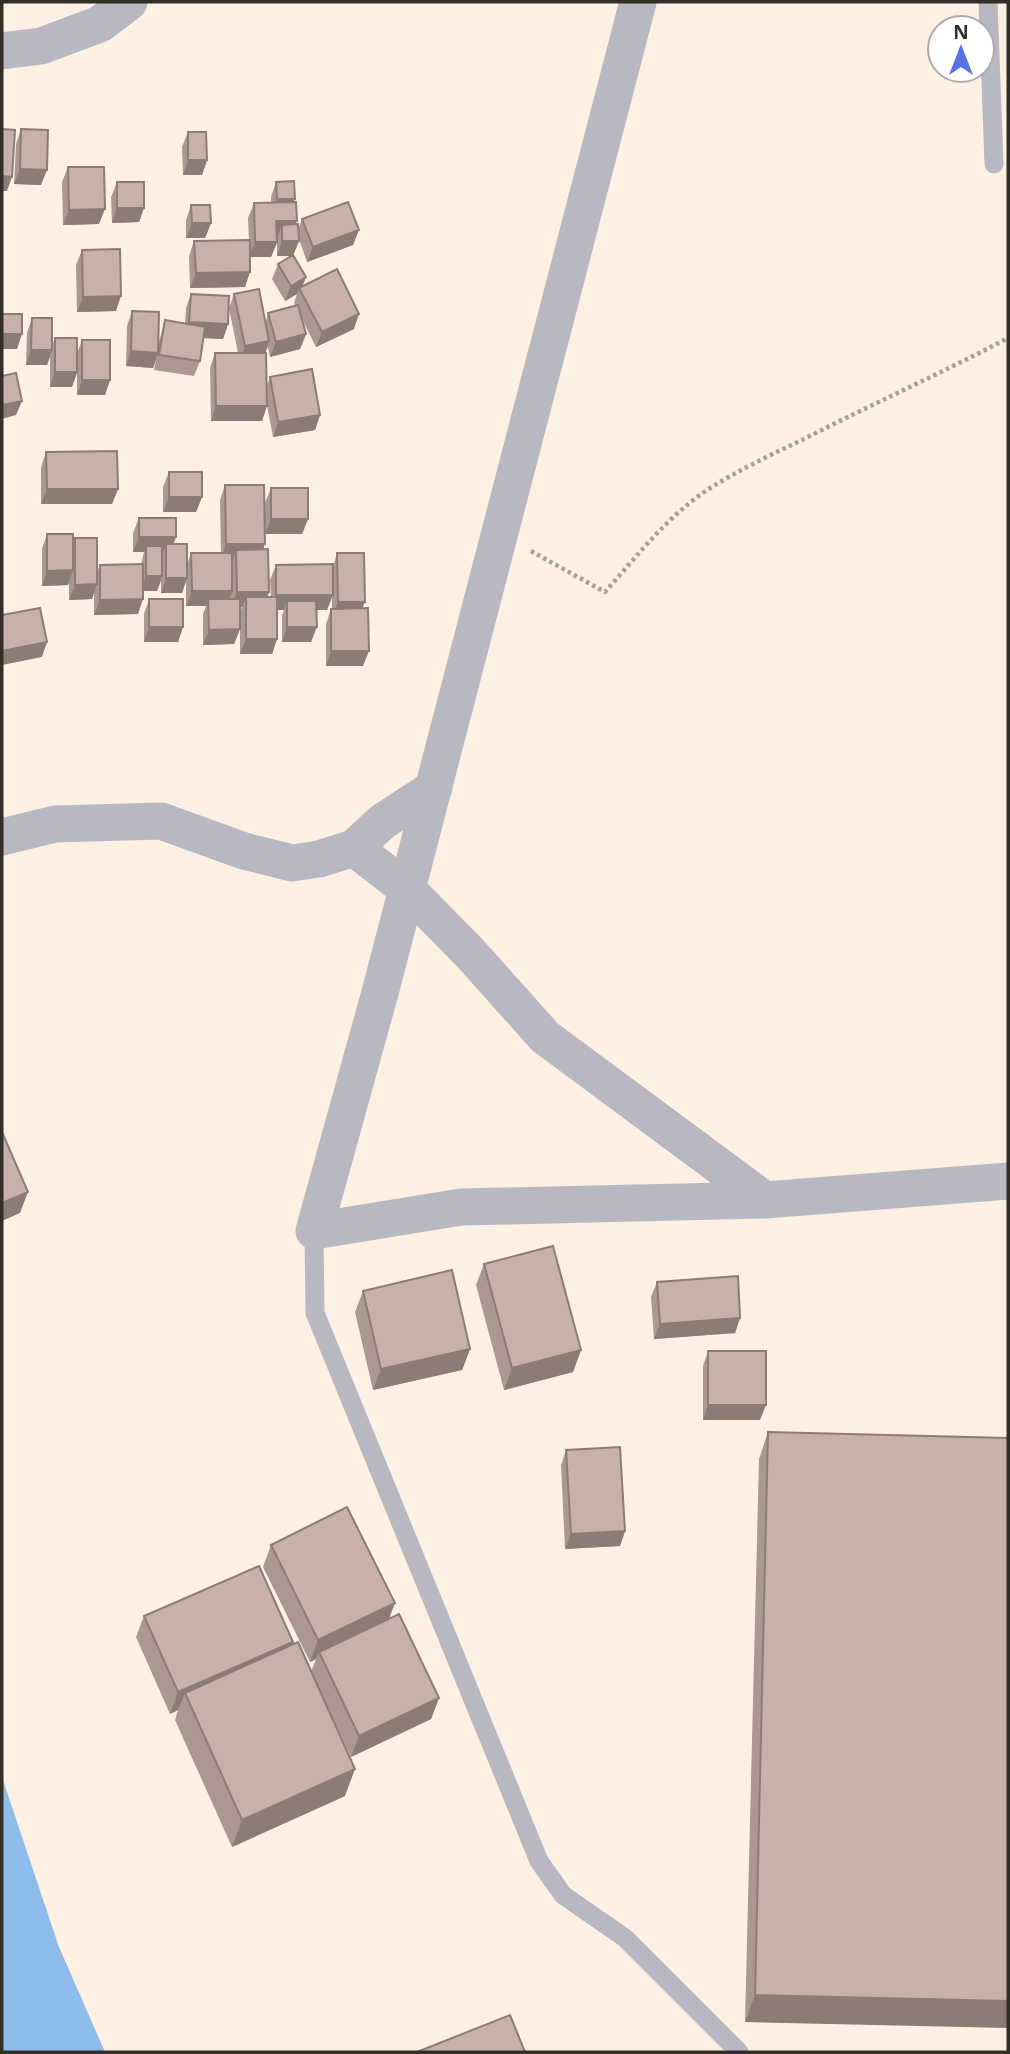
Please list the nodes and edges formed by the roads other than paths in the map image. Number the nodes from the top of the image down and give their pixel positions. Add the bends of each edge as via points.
1 (129, 2) edge
2 (638, 2) edge
3 (988, 2) edge
4 (2, 51) edge
5 (994, 164) dead end
6 (434, 788) junction
7 (2, 837) edge
8 (354, 848) junction
9 (407, 889) junction
10 (1008, 1181) edge
11 (765, 1200) junction
12 (314, 1231) junction
13 (739, 2052) edge

1 - 4 street via 100,24 41,46
2 - 6 street
3 - 5 lane
6 - 8 street via 382,822
6 - 9 street
7 - 8 street via 55,824 161,821 292,863
8 - 9 street
9 - 11 street via 545,1037
9 - 12 street
10 - 11 street
11 - 12 street via 461,1207
12 - 13 lane via 315,1313 539,1861 563,1895 625,1938

